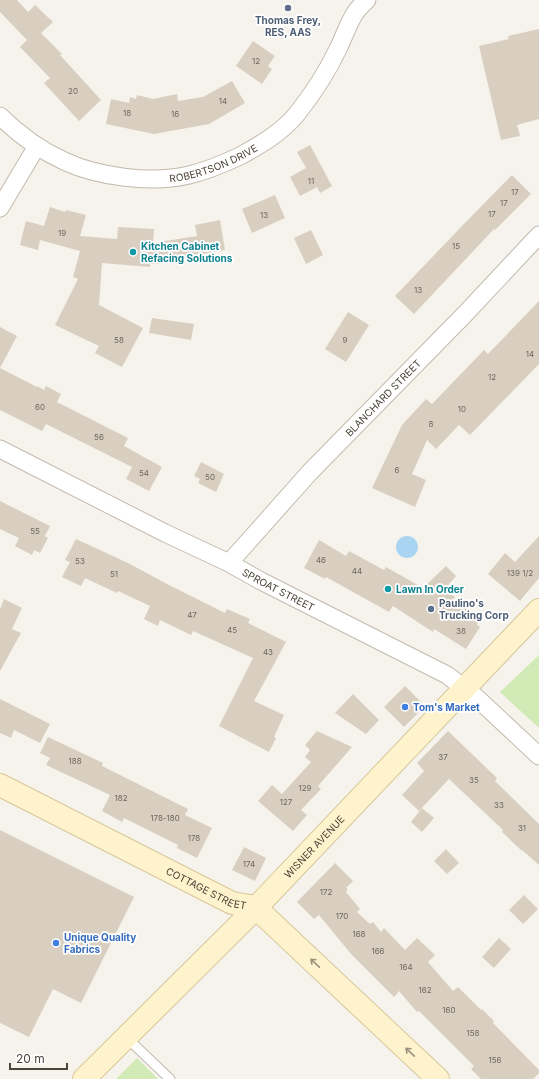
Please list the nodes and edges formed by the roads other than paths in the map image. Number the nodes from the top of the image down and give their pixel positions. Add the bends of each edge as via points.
1 (368, 0) edge
2 (356, 6) edge
3 (0, 116) edge
4 (37, 146) junction
5 (0, 208) edge
6 (539, 234) edge
7 (0, 449) edge
8 (229, 563) junction
9 (539, 610) edge
10 (465, 688) junction
11 (539, 756) edge
12 (0, 785) edge
13 (255, 907) junction
14 (126, 1037) junction
15 (84, 1079) edge
16 (170, 1079) edge
17 (438, 1079) edge

1 - 2 street, ROBERTSON DRIVE
2 - 4 street, ROBERTSON DRIVE via 338,50 295,116 264,142 228,162 188,175 131,178 79,167
3 - 4 street, ROBERTSON DRIVE
4 - 5 street
6 - 8 street, BLANCHARD STREET via 438,342 310,472
7 - 8 street, SPROAT STREET
8 - 10 street, SPROAT STREET via 447,675
9 - 10 street, WISNER AVENUE
10 - 11 street, SPROAT STREET
10 - 13 street, WISNER AVENUE
12 - 13 street, COTTAGE STREET via 232,903
13 - 14 street, WISNER AVENUE
17 -> 13 street, COTTAGE STREET
14 - 15 street, WISNER AVENUE
14 - 16 lane

